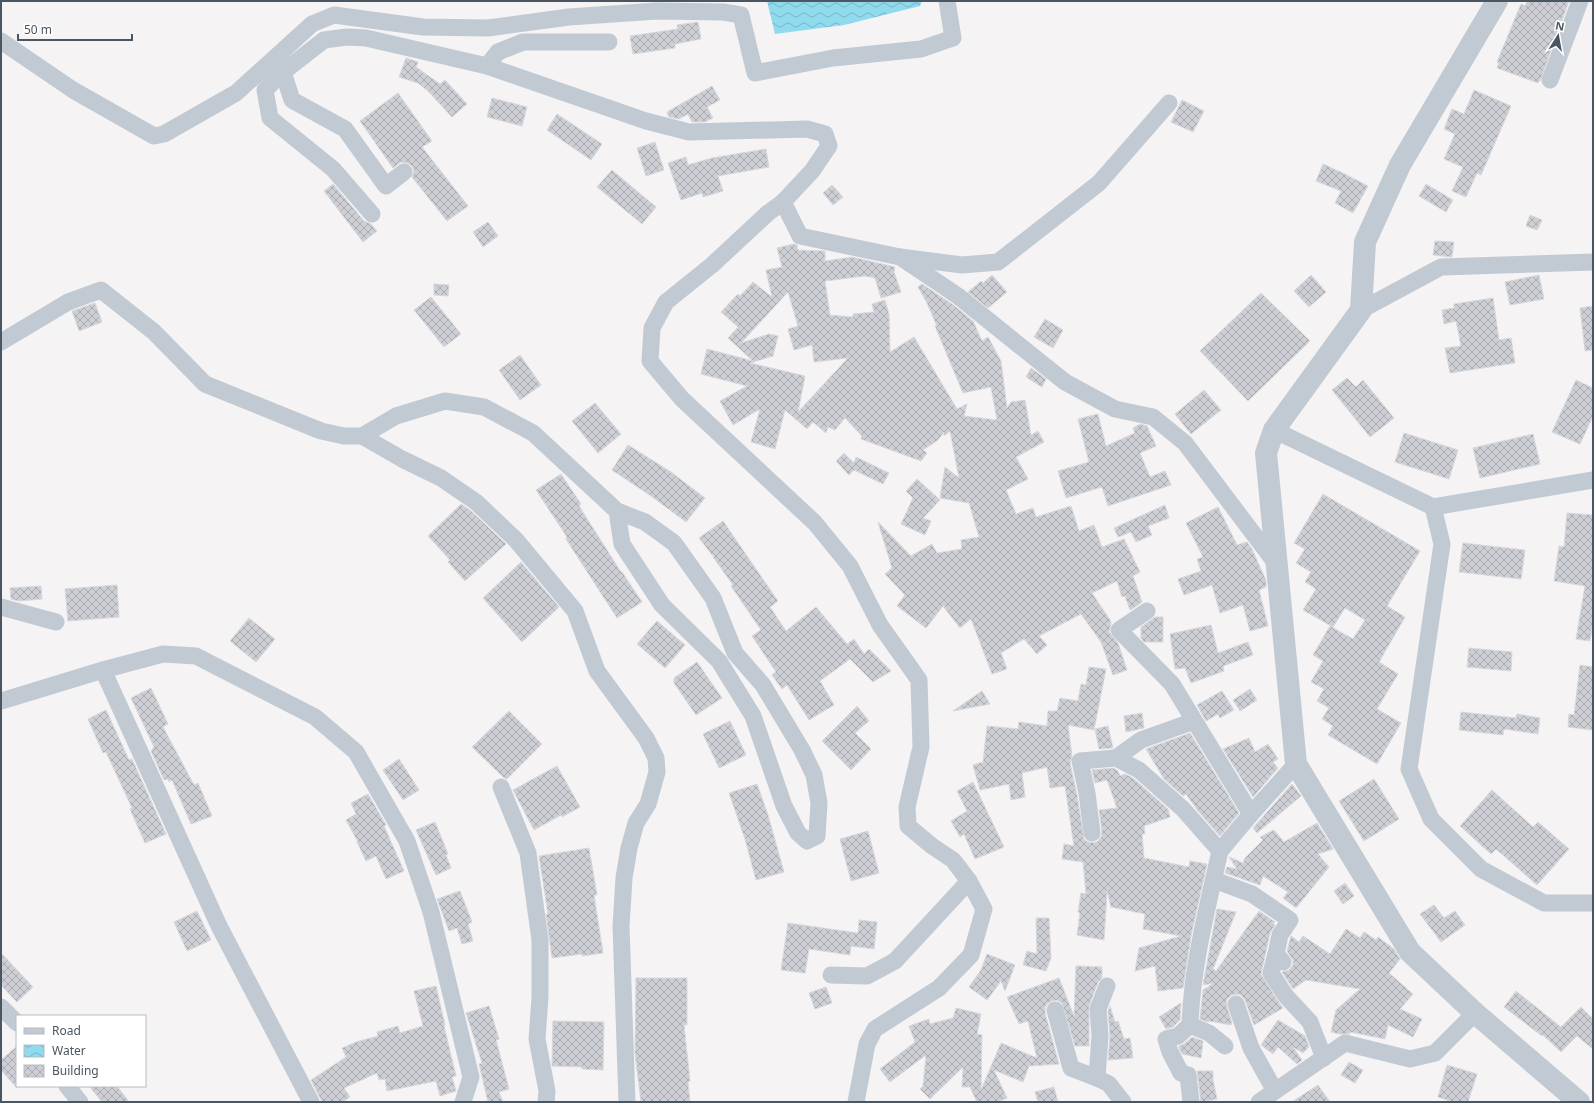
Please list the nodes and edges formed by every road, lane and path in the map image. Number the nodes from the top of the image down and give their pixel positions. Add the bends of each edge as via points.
1 (947, 1) edge
2 (1497, 1) edge
3 (1580, 1) edge
4 (1, 41) edge
5 (608, 42) dead end
6 (487, 66) junction
7 (283, 72) junction
8 (1550, 80) dead end
9 (1169, 104) dead end
10 (404, 172) dead end
11 (783, 202) junction
12 (372, 214) dead end
13 (900, 257) junction
14 (1593, 262) edge
15 (1361, 310) junction
16 (1, 342) edge
17 (1274, 430) junction
18 (362, 436) junction
19 (1593, 480) edge
20 (1433, 507) junction
21 (617, 511) junction
22 (1277, 565) junction
23 (1, 607) edge
24 (1147, 611) dead end
25 (56, 622) dead end
26 (735, 653) junction
27 (719, 661) junction
28 (103, 670) junction
29 (1, 700) edge
30 (1194, 720) junction
31 (1116, 758) junction
32 (1296, 764) junction
33 (502, 787) dead end
34 (1251, 814) junction
35 (1092, 832) dead end
36 (1220, 851) junction
37 (1214, 880) junction
38 (969, 881) junction
39 (1593, 903) edge
40 (831, 975) dead end
41 (1107, 986) dead end
42 (1236, 1004) dead end
43 (1, 1007) edge
44 (1055, 1010) dead end
45 (1475, 1013) junction
46 (16, 1022) edge
47 (1190, 1025) junction
48 (1225, 1046) dead end
49 (1324, 1058) junction
50 (1097, 1078) junction
51 (68, 1087) edge
52 (1274, 1091) junction
53 (80, 1102) edge
54 (311, 1102) edge
55 (463, 1102) edge
56 (546, 1102) edge
57 (627, 1102) edge
58 (856, 1102) edge
59 (1123, 1102) edge
60 (1191, 1102) edge
61 (1259, 1102) edge
62 (1579, 1102) edge

1 - 4 street via 953,38 921,49 833,58 755,73 741,14 657,11 570,17 488,28 423,27 334,15 312,24 236,93 164,134 154,136 73,90
2 - 15 street via 1400,165 1364,242
3 - 8 street
5 - 6 street via 523,42 498,52
6 - 7 street via 366,38 347,37 324,40
6 - 11 street via 646,121 689,132 807,128 825,134 829,146 812,171
7 - 10 street via 292,100 345,129 386,186
7 - 12 street via 265,90 270,118 333,170
9 - 13 street via 1099,183 998,262 962,265
11 - 13 street via 800,236
11 - 38 street via 712,266 666,302 652,328 650,361 682,399 815,523 850,566 880,625 919,680 921,747 907,807 908,826 953,860
13 - 22 street via 958,296 1066,382 1115,409 1153,417 1185,443
14 - 15 street via 1441,267
15 - 17 street
16 - 18 street via 68,302 101,290 154,332 205,384 321,431 344,436
17 - 20 street
17 - 22 street via 1266,453
18 - 21 street via 396,416 445,401 484,407 533,432
18 - 57 street via 441,478 476,502 516,540 575,610 597,671 646,738 656,758 657,772 648,804 636,823 624,878 621,926
19 - 20 street
20 - 39 street via 1442,544 1409,769 1431,819 1481,869 1544,903
21 - 26 street via 645,522 674,543 713,598
21 - 27 street via 622,544 662,605
22 - 32 street
23 - 25 street
24 - 30 street via 1118,630 1172,684
26 - 27 street
26 - 27 street via 763,685 814,775 819,803 817,836 808,841 798,833 784,806 753,716
28 - 29 street
28 - 54 street via 219,926
28 - 55 street via 163,654 196,656 315,717 356,752 408,841 431,912 471,1077
30 - 31 street via 1141,740
30 - 34 street
31 - 35 street via 1080,761
31 - 36 street via 1138,770 1183,809
32 - 34 street
32 - 45 street via 1410,952
33 - 56 street via 528,853 540,940 537,1038 547,1091
34 - 36 street
36 - 37 street
37 - 47 street via 1204,918 1191,995
37 - 49 street via 1252,894 1290,920 1280,934 1279,958 1271,973 1285,995 1310,1022
38 - 40 street via 895,961 867,976
38 - 58 street via 984,909 972,955 939,988 874,1029 867,1044
41 - 50 street via 1098,1009 1100,1035
42 - 52 street via 1251,1048
43 - 46 street
44 - 50 street via 1071,1068
45 - 49 street via 1434,1053 1410,1059 1345,1043
45 - 62 street
47 - 48 street via 1209,1032
47 - 60 street via 1178,1036 1166,1040 1181,1073 1188,1075
49 - 52 street
50 - 59 street via 1109,1084
51 - 53 street
52 - 61 street

